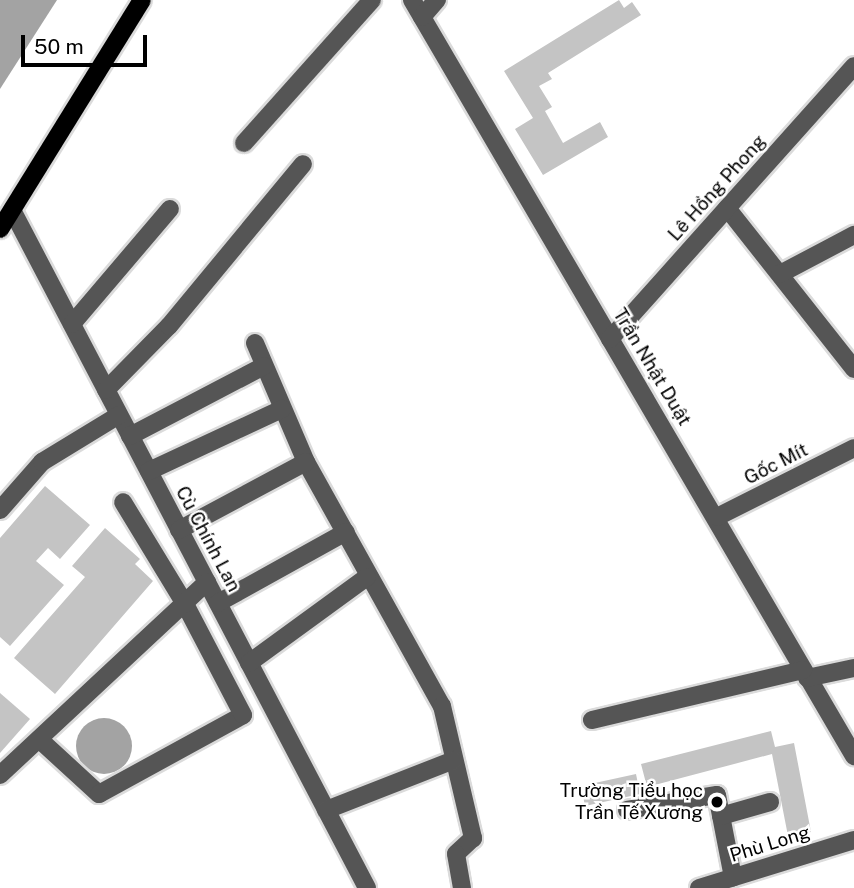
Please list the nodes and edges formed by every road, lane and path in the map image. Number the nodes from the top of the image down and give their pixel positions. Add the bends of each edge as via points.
1 (142, 0) edge
2 (372, 0) edge
3 (412, 0) edge
4 (437, 0) edge
5 (422, 17) junction
6 (854, 66) edge
7 (244, 143) dead end
8 (303, 164) dead end
9 (727, 208) junction
10 (170, 209) dead end
11 (12, 210) junction
12 (0, 229) edge
13 (854, 235) edge
14 (779, 274) junction
15 (72, 324) junction
16 (610, 339) junction
17 (255, 343) dead end
18 (264, 366) junction
19 (854, 369) edge
20 (106, 390) junction
21 (282, 409) junction
22 (119, 415) junction
23 (130, 436) junction
24 (854, 448) edge
25 (306, 462) junction
26 (149, 471) junction
27 (123, 502) dead end
28 (0, 510) edge
29 (717, 517) junction
30 (179, 530) junction
31 (346, 532) junction
32 (367, 577) junction
33 (207, 582) junction
34 (218, 603) junction
35 (185, 604) junction
36 (249, 663) junction
37 (854, 668) edge
38 (805, 674) junction
39 (592, 720) dead end
40 (40, 740) junction
41 (854, 756) edge
42 (454, 760) junction
43 (0, 775) edge
44 (769, 802) dead end
45 (326, 810) junction
46 (627, 810) dead end
47 (721, 816) junction
48 (854, 839) edge
49 (733, 877) junction
50 (367, 888) edge
51 (462, 888) edge
52 (699, 888) edge

1 - 11 main road
2 - 7 street
3 - 5 street, Trần Nhật Duật
4 - 5 street
5 - 16 street, Trần Nhật Duật
6 - 9 street, Lê Hồng Phong
8 - 20 street via 169,326
9 - 14 street
9 - 16 street, Lê Hồng Phong
10 - 15 street
11 - 12 main road
11 - 15 street, Cù Chính Lan
13 - 14 street
14 - 19 street
15 - 20 street, Cù Chính Lan
16 - 29 street, Trần Nhật Duật
17 - 18 street
18 - 21 street
18 - 23 street
20 - 22 street, Cù Chính Lan
21 - 25 street
21 - 26 street
22 - 23 street, Cù Chính Lan
22 - 28 street via 42,462
23 - 26 street, Cù Chính Lan
24 - 29 street, Gốc Mít
25 - 30 street
25 - 31 street
26 - 30 street, Cù Chính Lan
27 - 35 street
29 - 38 street, Trần Nhật Duật
30 - 33 street, Cù Chính Lan
31 - 32 street
31 - 34 street
32 - 36 street
32 - 42 street via 442,706
33 - 34 street, Cù Chính Lan
33 - 35 street
34 - 36 street, Cù Chính Lan
35 - 40 street
35 - 40 street via 243,715 99,793
36 - 45 street, Cù Chính Lan
37 - 38 street
38 - 39 street
38 - 41 street, Trần Nhật Duật
40 - 43 street
42 - 45 street
42 - 51 street via 473,838 456,854
44 - 47 street
45 - 50 street, Cù Chính Lan
46 - 47 street via 717,795
47 - 49 street
48 - 49 street, Phù Long
49 - 52 street, Phù Long

